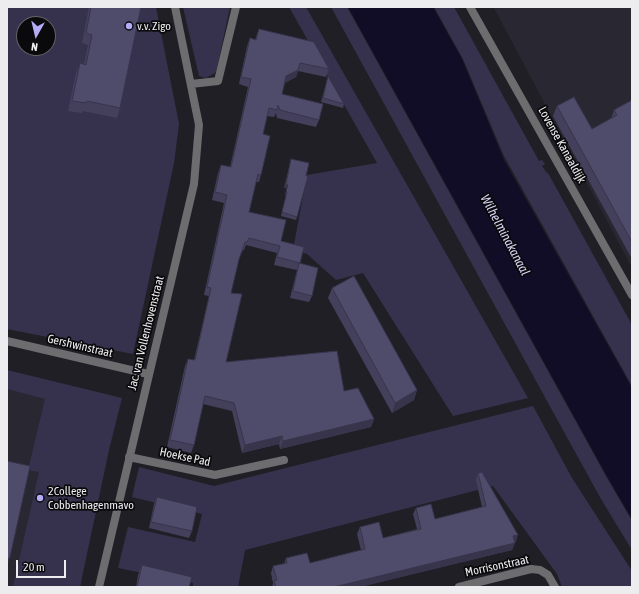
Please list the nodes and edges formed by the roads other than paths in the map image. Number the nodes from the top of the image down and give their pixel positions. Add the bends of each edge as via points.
1 (175, 7) edge
2 (236, 7) edge
3 (470, 7) edge
4 (191, 84) junction
5 (632, 295) edge
6 (7, 341) edge
7 (148, 374) junction
8 (129, 457) junction
9 (284, 460) dead end
10 (99, 587) edge
11 (459, 587) edge
12 (555, 587) edge

1 - 4 street, Jac. van Vollenhovenstraat
2 - 4 street via 218,81
3 - 5 street, Lovense Kanaaldijk
4 - 7 street, Jac. van Vollenhovenstraat via 199,125 194,184
6 - 7 street, Gershwinstraat
7 - 8 street, Jac. van Vollenhovenstraat
8 - 9 street, Hoekse Pad via 215,475
8 - 10 street, Jac. van Vollenhovenstraat
11 - 12 street, Morrisonstraat via 531,569 540,570 548,575

